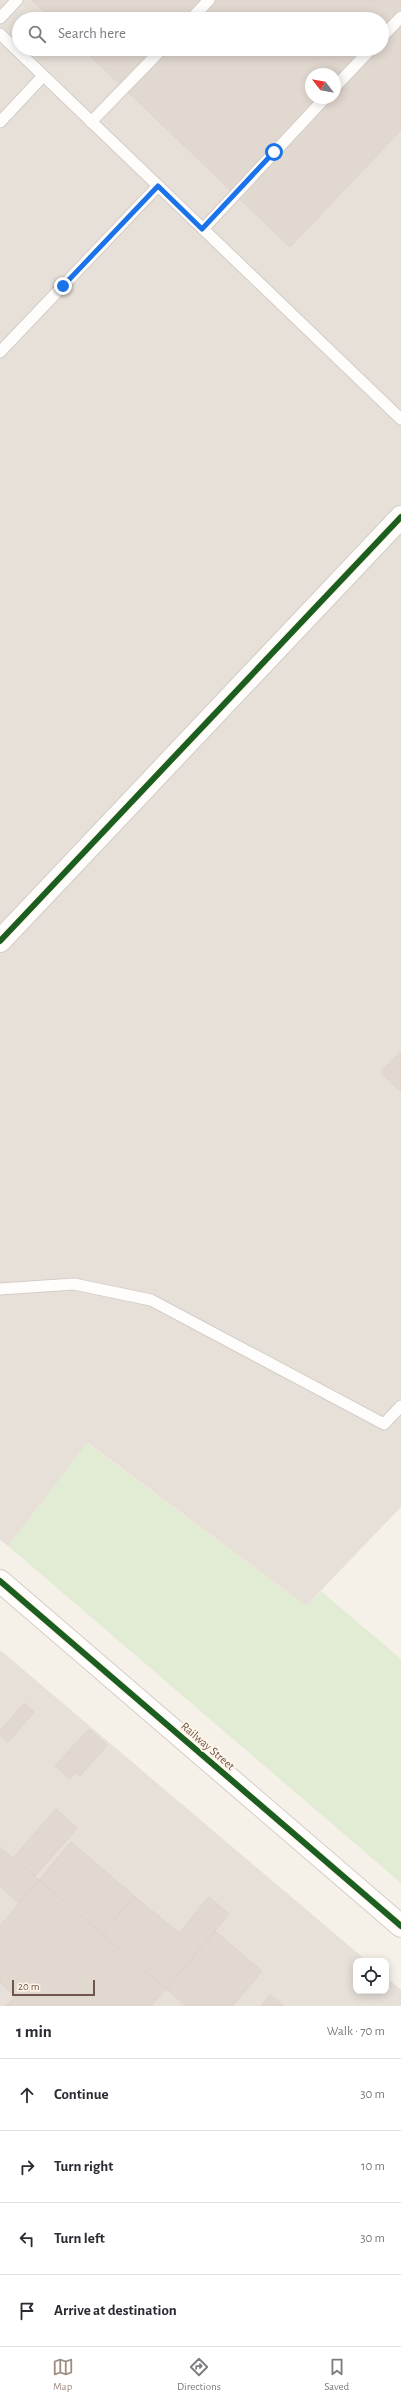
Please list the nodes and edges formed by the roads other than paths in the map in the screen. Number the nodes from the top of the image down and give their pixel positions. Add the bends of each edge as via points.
1 (17, 0) edge
2 (209, 0) edge
3 (197, 12) edge
4 (401, 17) edge
5 (0, 18) edge
6 (389, 30) edge
7 (0, 34) edge
8 (12, 45) edge
9 (23, 56) edge
10 (155, 56) edge
11 (364, 56) edge
12 (44, 76) junction
13 (341, 81) edge
14 (319, 104) edge
15 (0, 122) edge
16 (91, 122) junction
17 (158, 186) junction
18 (202, 229) junction
19 (0, 352) edge
20 (401, 419) edge
21 (401, 518) edge
22 (0, 941) edge
23 (0, 1289) edge
24 (401, 1406) edge
25 (0, 1581) edge
26 (401, 1926) edge

1 - 5 lane
2 - 3 lane
4 - 6 lane
7 - 8 lane
9 - 12 lane
10 - 16 lane
11 - 13 lane
12 - 15 lane
12 - 16 lane
14 - 18 lane
16 - 17 lane
17 - 18 lane
17 - 19 lane
18 - 20 lane
21 - 22 street
23 - 24 lane via 74,1284 151,1300 384,1424
25 - 26 street, Railway Street

